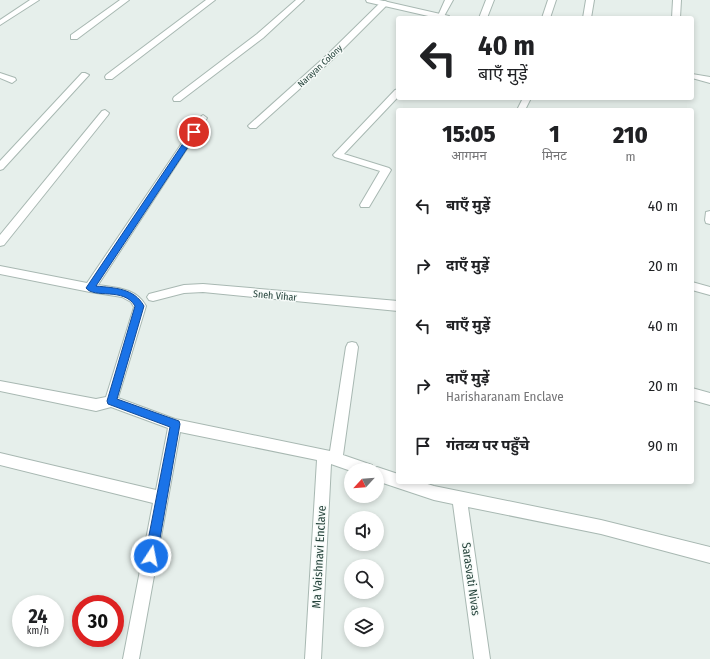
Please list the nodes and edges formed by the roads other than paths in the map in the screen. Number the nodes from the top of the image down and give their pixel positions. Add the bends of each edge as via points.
1 (35, 0) edge
2 (125, 0) edge
3 (211, 0) edge
4 (300, 0) edge
5 (370, 0) edge
6 (449, 0) edge
7 (490, 0) edge
8 (552, 0) edge
9 (590, 0) edge
10 (677, 0) edge
11 (385, 3) junction
12 (439, 16) edge
13 (443, 16) edge
14 (484, 16) edge
15 (547, 16) edge
16 (587, 16) edge
17 (676, 16) edge
18 (0, 23) edge
19 (74, 37) dead end
20 (0, 75) edge
21 (86, 75) dead end
22 (694, 76) edge
23 (109, 77) dead end
24 (12, 80) dead end
25 (710, 80) edge
26 (396, 94) edge
27 (177, 99) dead end
28 (105, 113) dead end
29 (203, 118) dead end
30 (253, 126) dead end
31 (0, 167) edge
32 (365, 205) dead end
33 (0, 242) edge
34 (0, 270) edge
35 (694, 287) edge
36 (90, 288) junction
37 (710, 291) edge
38 (153, 297) dead end
39 (396, 306) edge
40 (352, 347) dead end
41 (0, 386) edge
42 (694, 395) edge
43 (710, 399) edge
44 (112, 401) junction
45 (175, 424) junction
46 (330, 457) junction
47 (0, 460) edge
48 (347, 463) edge
49 (384, 476) edge
50 (396, 480) edge
51 (412, 484) edge
52 (434, 488) edge
53 (162, 498) junction
54 (460, 499) junction
55 (710, 555) edge
56 (131, 659) edge
57 (313, 659) edge
58 (482, 659) edge

1 - 18 street
2 - 19 street
3 - 23 street
4 - 27 street via 260,36
5 - 11 street
6 - 13 street
7 - 14 street
8 - 15 street
9 - 16 street
10 - 17 street
11 - 12 street
11 - 30 street, Narayan Colony via 330,57
20 - 24 street
21 - 31 street
22 - 25 street
26 - 32 street via 338,155 386,170
28 - 33 street
29 - 36 street
34 - 36 street
35 - 37 street
36 - 44 street via 124,293 135,299 140,306
38 - 39 street, Sneh Vihar via 184,289 203,288
40 - 46 street, Ma Vaishnavi Enclave
41 - 44 street via 96,405
42 - 43 street
44 - 45 street via 125,408
45 - 46 street
45 - 53 street
46 - 48 street
46 - 57 street, Ma Vaishnavi Enclave
47 - 53 street
49 - 50 street
51 - 52 street
52 - 54 street
53 - 56 street
54 - 55 street via 601,527
54 - 58 street, Sarasvati Nivas

